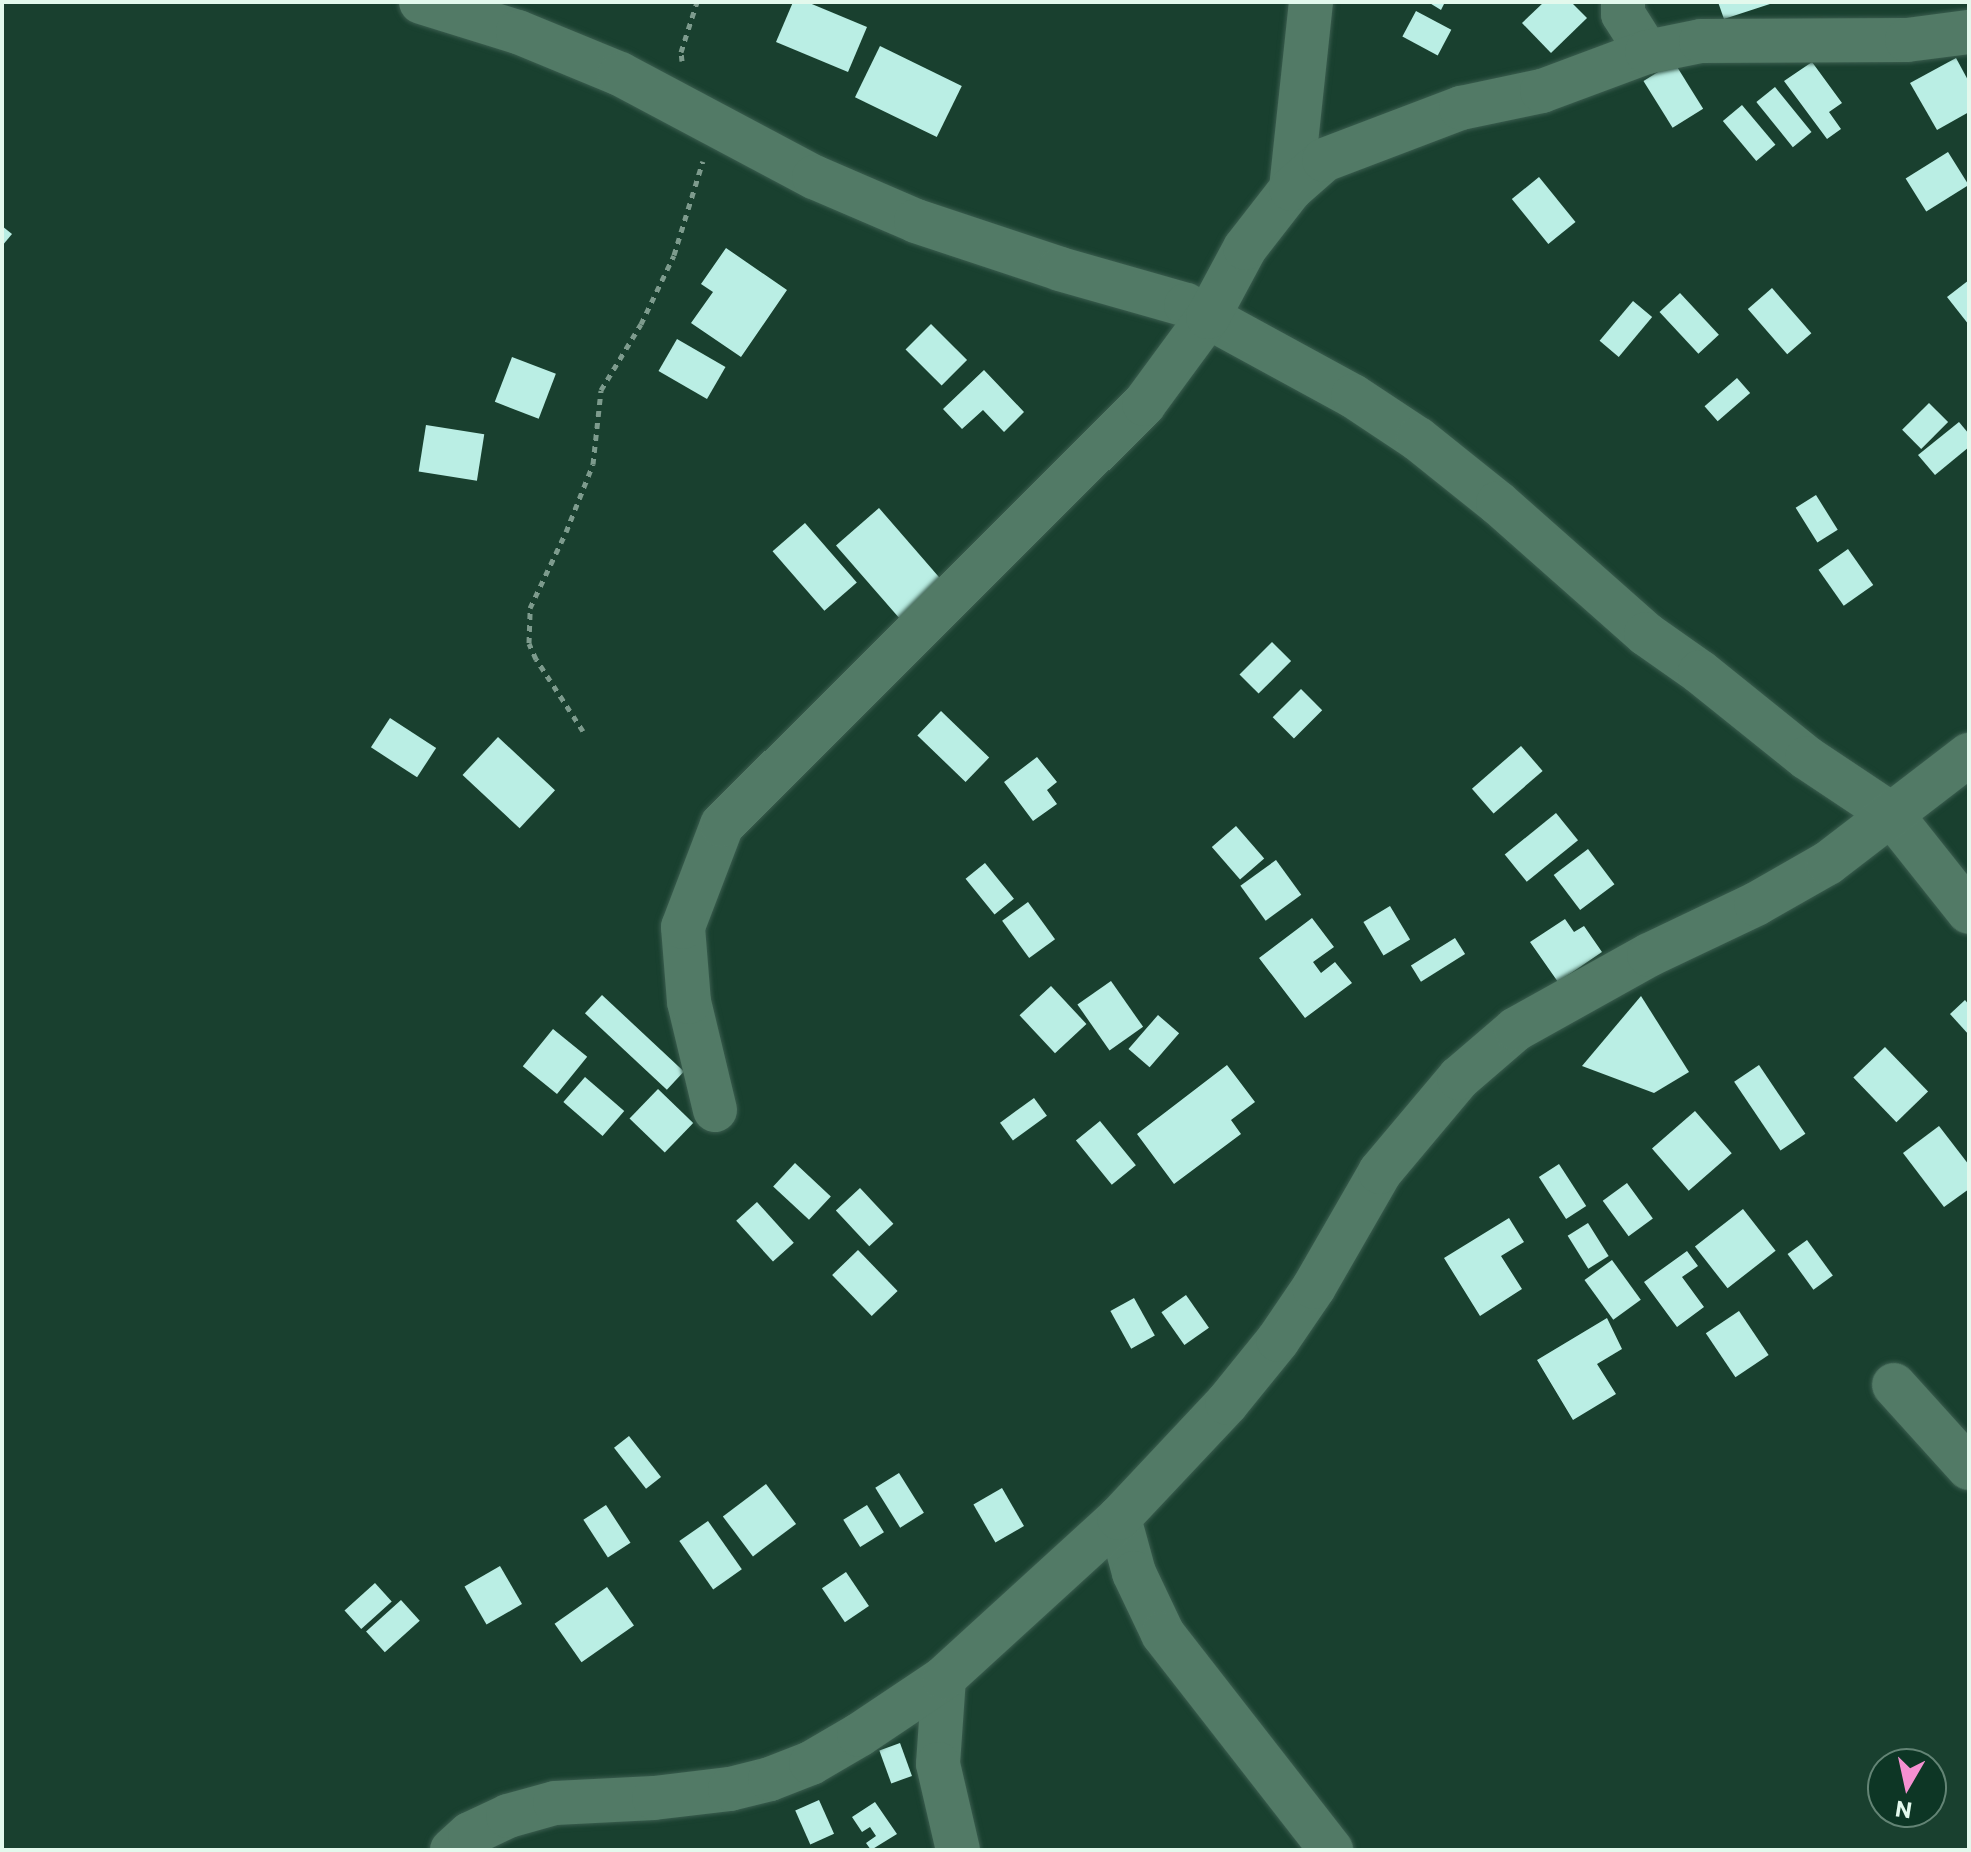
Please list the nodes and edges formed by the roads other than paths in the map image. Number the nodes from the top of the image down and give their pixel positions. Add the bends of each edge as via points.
1 (421, 2) edge
2 (1311, 2) edge
3 (1623, 2) edge
4 (1969, 32) edge
5 (1647, 52) junction
6 (1291, 189) junction
7 (1208, 317) junction
8 (1969, 755) edge
9 (1891, 814) junction
10 (1969, 912) edge
11 (715, 1110) dead end
12 (1894, 1385) dead end
13 (1969, 1468) edge
14 (1119, 1518) junction
15 (944, 1678) junction
16 (452, 1850) edge
17 (958, 1850) edge
18 (1331, 1850) edge

1 - 7 street via 518,32 620,74 814,177 916,221 1060,269 1156,294
2 - 6 street
3 - 5 street via 1623,14
4 - 5 street via 1907,40 1701,41
5 - 6 street via 1580,79 1461,108 1358,144 1324,160
6 - 7 street via 1245,248
7 - 9 street via 1353,396 1418,439 1646,634 1807,758
7 - 11 street via 1144,404 722,825 683,927 689,1002
8 - 9 street
9 - 10 street
9 - 14 street via 1828,863 1516,1029 1459,1078 1380,1172 1278,1340 1170,1467
12 - 13 street
14 - 15 street
14 - 18 street via 1134,1573 1163,1634
15 - 16 street via 811,1763 770,1779 654,1798 555,1803 508,1816 470,1834
15 - 17 street via 938,1764

